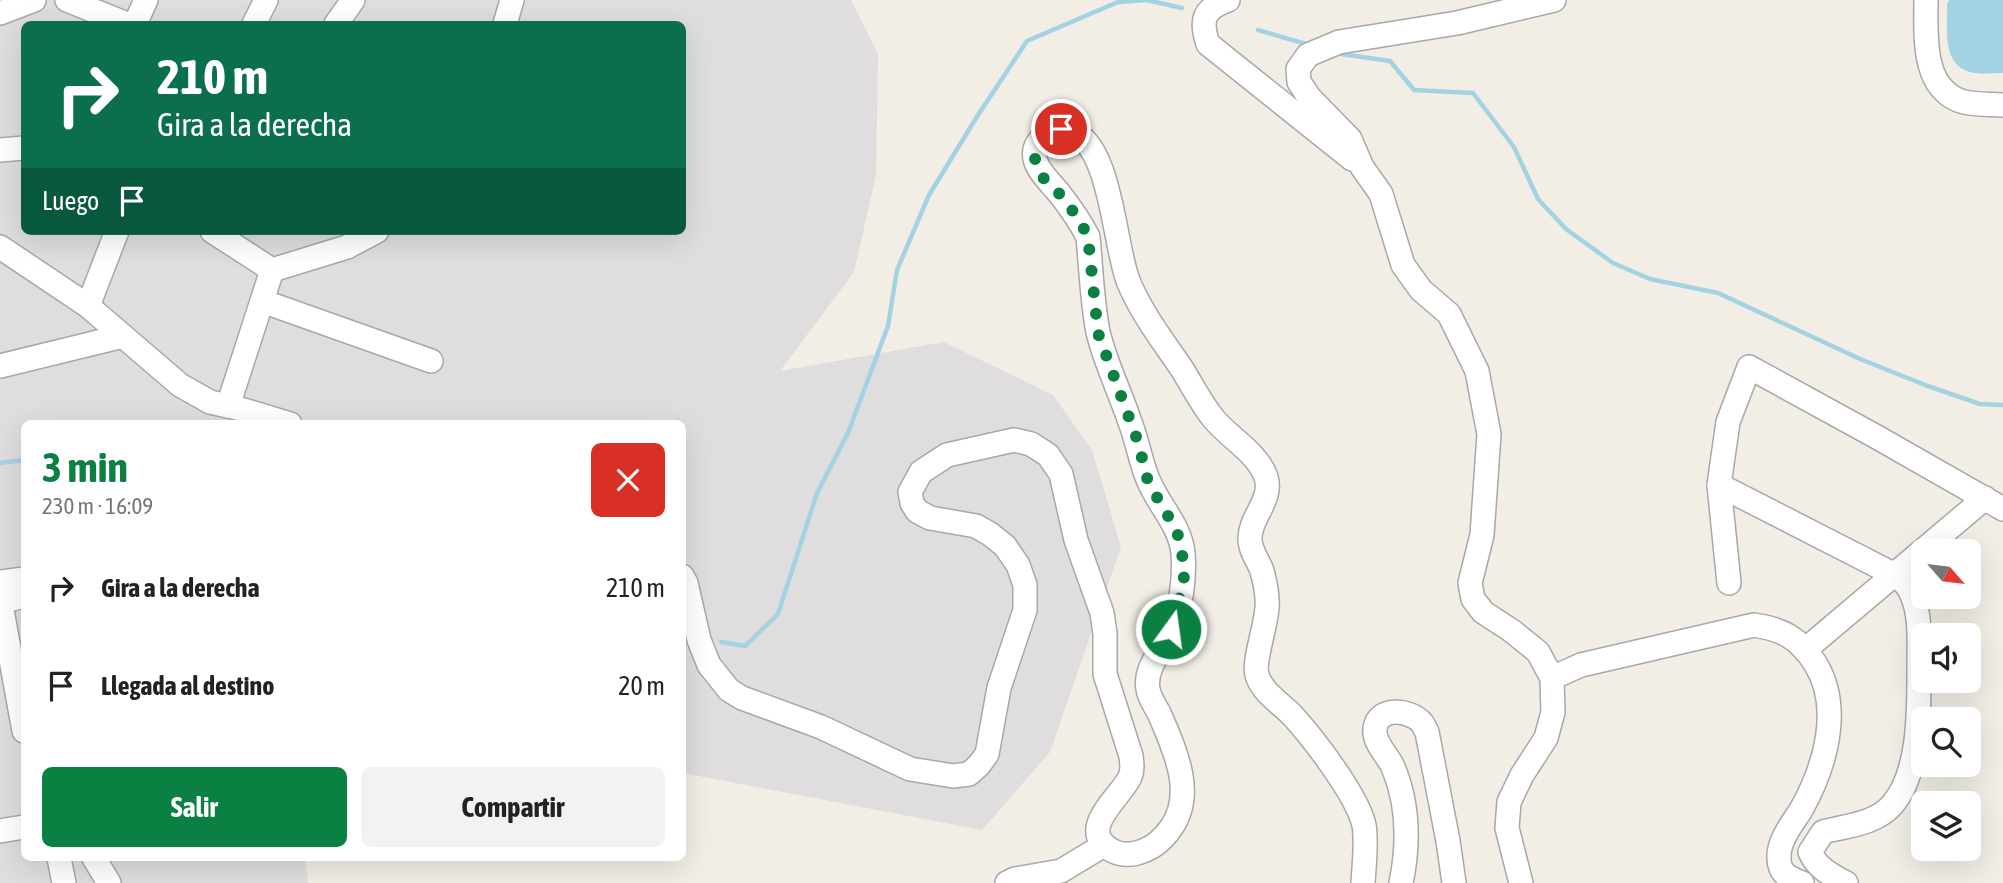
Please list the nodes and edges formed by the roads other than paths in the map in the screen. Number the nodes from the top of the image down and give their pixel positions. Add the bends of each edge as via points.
1 (67, 0) edge
2 (146, 0) edge
3 (266, 0) edge
4 (353, 0) edge
5 (512, 0) edge
6 (1228, 0) edge
7 (1554, 0) edge
8 (1927, 0) edge
9 (27, 1) edge
10 (0, 12) edge
11 (120, 21) edge
12 (136, 21) edge
13 (256, 21) edge
14 (338, 21) edge
15 (506, 21) edge
16 (2003, 105) edge
17 (21, 148) edge
18 (0, 150) edge
19 (1362, 166) junction
20 (115, 235) edge
21 (218, 235) edge
22 (370, 235) edge
23 (0, 247) edge
24 (272, 270) junction
25 (262, 301) junction
26 (88, 306) junction
27 (123, 336) junction
28 (431, 361) dead end
29 (0, 366) edge
30 (228, 406) junction
31 (276, 420) edge
32 (1719, 485) junction
33 (1994, 504) edge
34 (1895, 575) junction
35 (21, 579) edge
36 (0, 582) edge
37 (686, 583) edge
38 (1729, 583) dead end
39 (21, 597) edge
40 (0, 601) edge
41 (1806, 649) junction
42 (1552, 678) junction
43 (21, 715) edge
44 (21, 828) edge
45 (0, 831) edge
46 (1104, 845) junction
47 (60, 861) edge
48 (96, 861) edge
49 (1838, 882) edge
50 (64, 883) edge
51 (108, 883) edge
52 (1007, 883) edge
53 (1363, 883) edge
54 (1401, 883) edge
55 (1454, 883) edge
56 (1521, 883) edge
57 (1802, 883) edge

1 - 11 street
2 - 12 street
3 - 13 street
4 - 14 street
5 - 15 street
6 - 19 street via 1215,4 1207,15 1202,28 1208,44
7 - 19 street via 1457,23 1339,42 1308,55 1298,69 1298,82 1350,139
8 - 16 street via 1930,71 1944,91 1963,102
9 - 10 street
17 - 18 street
19 - 42 street via 1381,194 1403,265 1421,290 1449,314 1477,371 1489,434 1482,535 1470,583 1473,599 1483,612 1538,652
20 - 26 street
21 - 24 street
22 - 24 street via 347,247
23 - 26 street
24 - 25 street
25 - 28 street
25 - 30 street
26 - 27 street
27 - 29 street
27 - 30 street via 180,385 210,402
30 - 31 street
32 - 33 street via 1728,422 1749,367
32 - 34 street
32 - 38 street
33 - 34 street
34 - 41 street
34 - 49 street via 1907,584 1919,620 1919,717 1911,762 1902,793 1891,807 1872,819 1823,832 1813,844 1813,860
35 - 36 street
37 - 46 street via 709,665 729,690 909,769 969,774 987,754 999,688 1025,610 1025,585 1005,546 976,526 916,511 910,492 921,472 947,455 1014,440 1031,444 1048,455 1060,474 1076,540 1102,613 1105,674 1131,756 1129,778 1100,819 1098,834
39 - 40 street
40 - 43 street
41 - 42 street via 1777,629 1754,625 1581,665
41 - 57 street via 1825,679 1831,720 1810,793 1780,847 1781,870
42 - 56 street via 1553,712 1546,738 1509,802 1507,828
44 - 45 street
46 - 52 street via 1060,871
46 - 53 street via 1132,855 1153,847 1172,828 1182,804 1182,779 1148,689 1148,678 1171,629 1184,580 1176,528 1147,478 1098,333 1088,237 1036,162 1035,150 1041,139 1061,129 1084,139 1102,171 1121,261 1151,324 1211,416 1261,466 1266,478 1267,491 1250,539 1263,573 1267,606 1257,677 1311,738 1360,810 1365,828
47 - 50 street
48 - 51 street
54 - 55 street via 1407,853 1405,807 1393,767 1375,735 1377,719 1402,712 1422,723 1427,733

